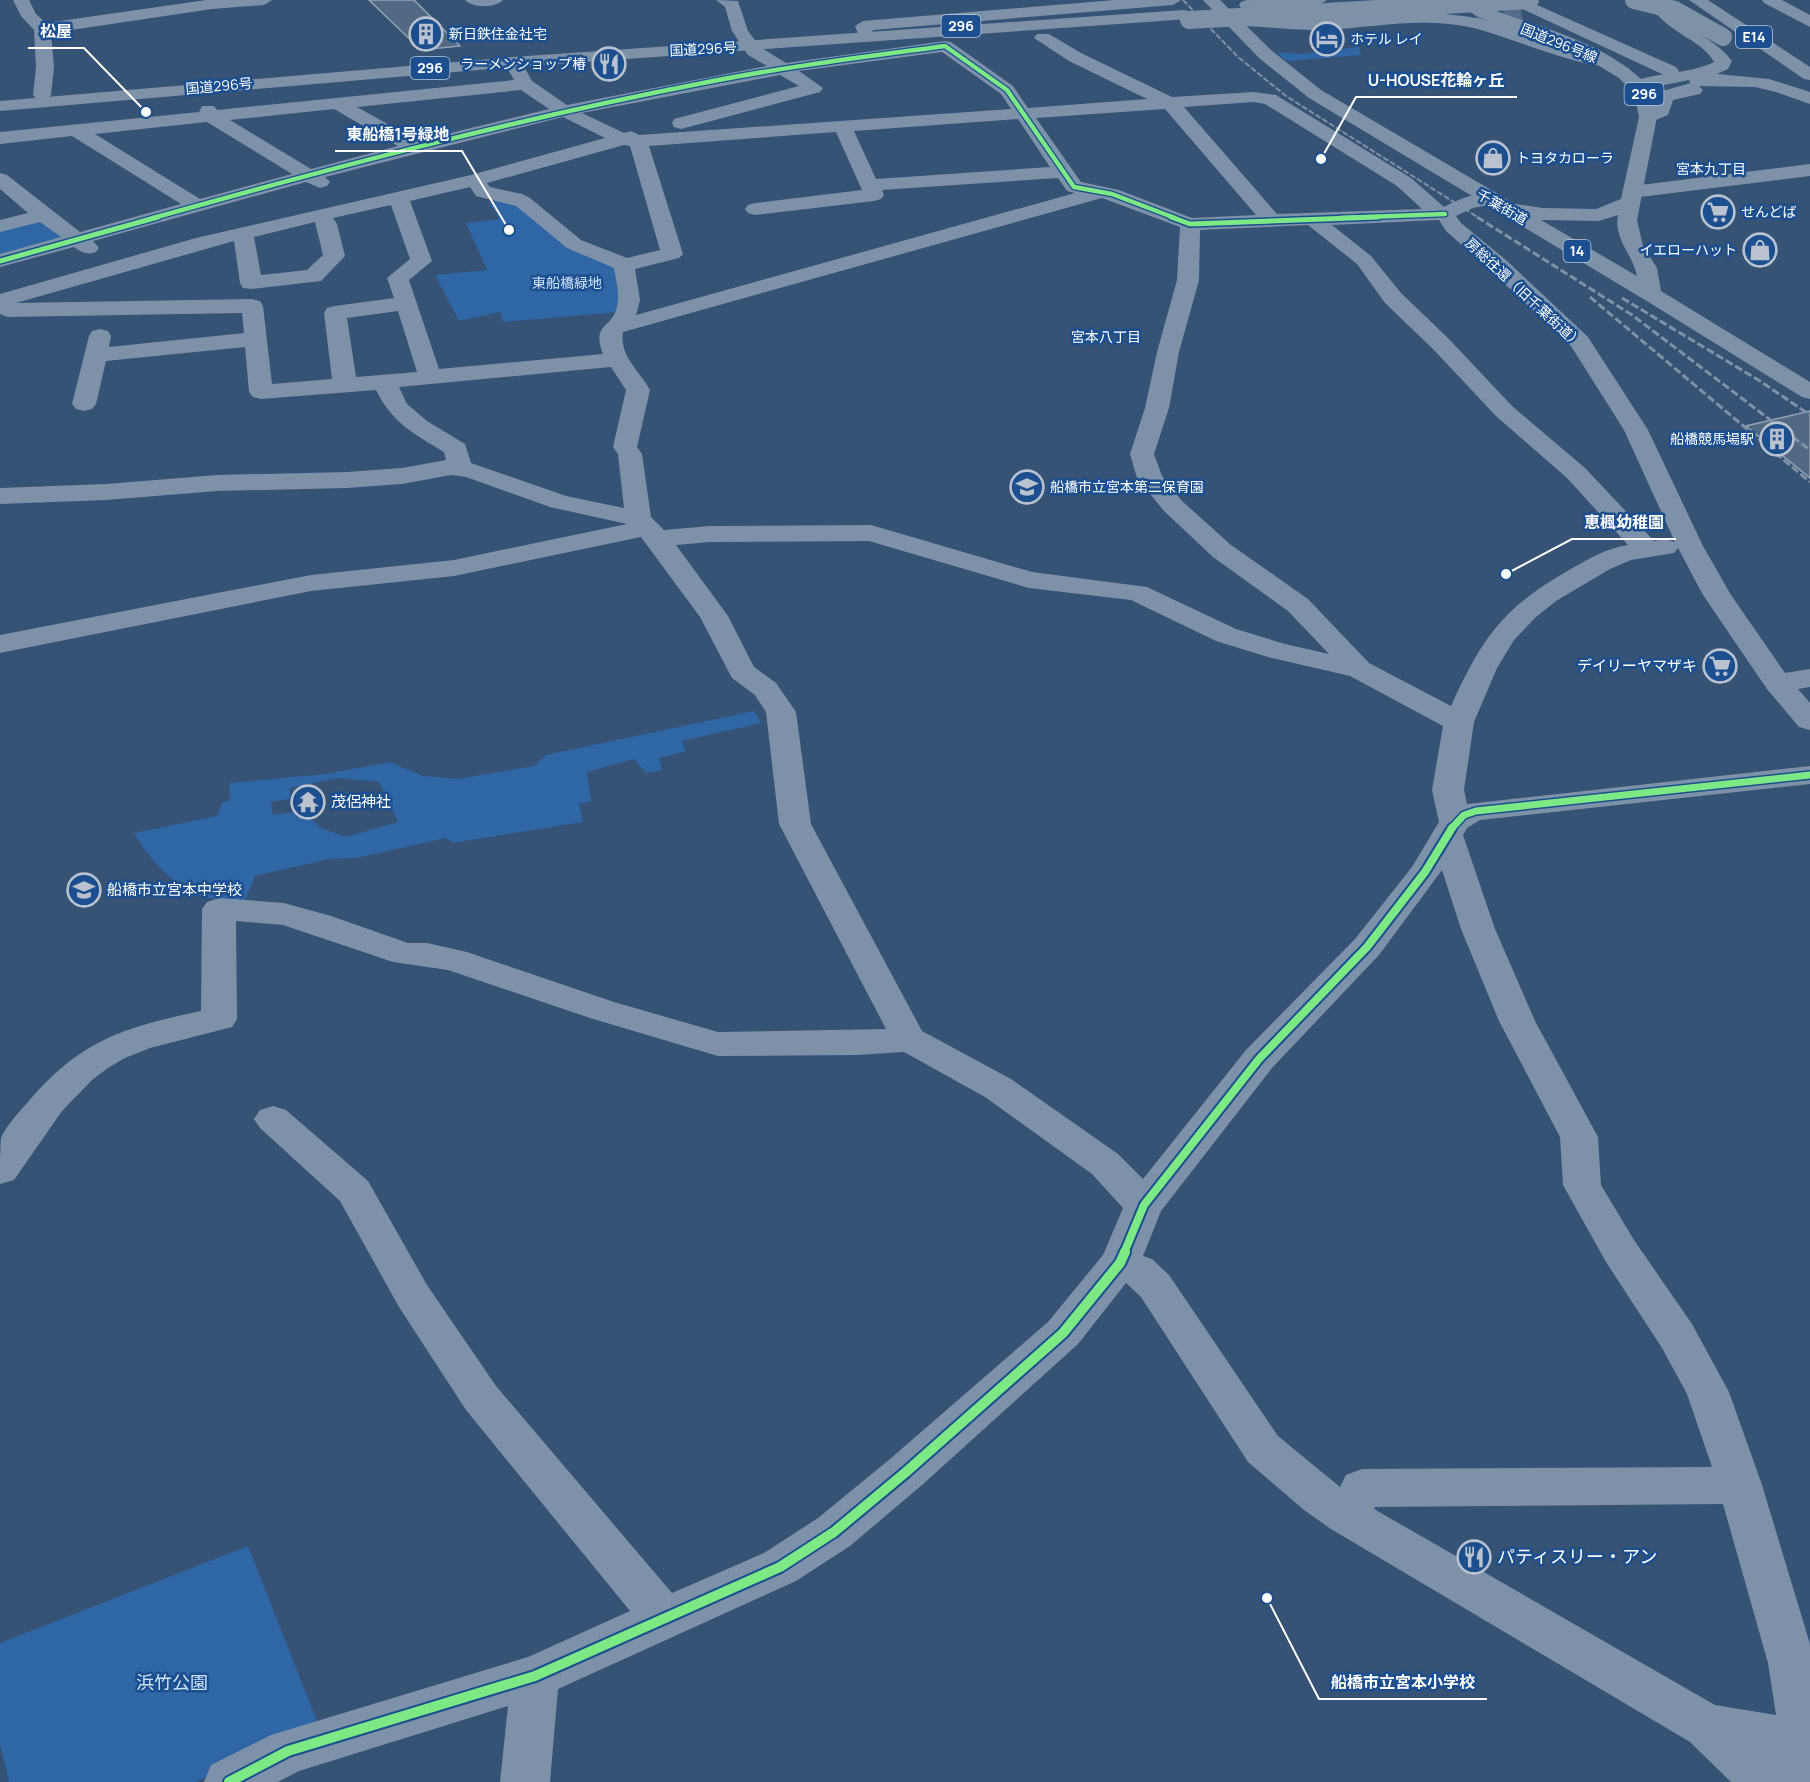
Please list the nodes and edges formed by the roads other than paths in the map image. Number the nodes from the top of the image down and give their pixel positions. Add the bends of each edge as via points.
1 (24, 0) edge
2 (264, 0) edge
3 (473, 0) edge
4 (495, 0) edge
5 (724, 0) edge
6 (1211, 0) edge
7 (1319, 0) edge
8 (1407, 0) edge
9 (1463, 0) edge
10 (1634, 0) edge
11 (1655, 0) edge
12 (1697, 0) edge
13 (1770, 0) edge
14 (1722, 1) edge
15 (1018, 6) edge
16 (1527, 6) edge
17 (1249, 8) junction
18 (1180, 11) edge
19 (1233, 22) junction
20 (1810, 22) edge
21 (42, 29) junction
22 (865, 32) junction
23 (1043, 38) dead end
24 (748, 43) junction
25 (1810, 60) edge
26 (1605, 61) junction
27 (513, 62) junction
28 (783, 69) junction
29 (1670, 71) dead end
30 (1810, 75) edge
31 (525, 84) junction
32 (1638, 86) junction
33 (204, 87) junction
34 (1691, 88) dead end
35 (1810, 93) edge
36 (42, 95) junction
37 (0, 99) edge
38 (1810, 99) edge
39 (337, 103) junction
40 (1171, 104) junction
41 (0, 106) edge
42 (562, 110) junction
43 (1023, 113) junction
44 (210, 116) junction
45 (1648, 117) junction
46 (842, 126) junction
47 (74, 129) junction
48 (0, 138) edge
49 (630, 140) junction
50 (414, 147) junction
51 (1810, 170) edge
52 (1063, 172) junction
53 (308, 175) junction
54 (475, 180) junction
55 (2, 183) edge
56 (868, 185) junction
57 (1104, 192) junction
58 (399, 198) junction
59 (1630, 198) junction
60 (1497, 203) junction
61 (198, 206) junction
62 (362, 206) junction
63 (755, 210) dead end
64 (1442, 214) junction
65 (43, 215) junction
66 (321, 216) junction
67 (1314, 220) junction
68 (1273, 222) junction
69 (1190, 224) junction
70 (0, 226) edge
71 (243, 232) junction
72 (76, 240) junction
73 (0, 261) edge
74 (624, 265) junction
75 (117, 267) junction
76 (1651, 294) junction
77 (0, 301) edge
78 (407, 303) junction
79 (108, 309) junction
80 (0, 310) edge
81 (613, 328) junction
82 (255, 339) junction
83 (95, 356) junction
84 (618, 360) junction
85 (430, 377) junction
86 (384, 382) junction
87 (345, 386) junction
88 (1810, 392) edge
89 (84, 404) dead end
90 (460, 468) junction
91 (0, 496) edge
92 (648, 529) junction
93 (1690, 546) junction
94 (1646, 548) junction
95 (0, 644) edge
96 (1359, 669) junction
97 (1810, 678) edge
98 (1777, 683) junction
99 (1810, 721) edge
100 (1459, 722) junction
101 (1810, 775) edge
102 (1451, 828) junction
103 (909, 1039) junction
104 (273, 1119) dead end
105 (0, 1170) edge
106 (1144, 1205) junction
107 (1120, 1263) junction
108 (1740, 1485) junction
109 (1347, 1515) junction
110 (665, 1619) junction
111 (535, 1676) junction
112 (1707, 1726) junction
113 (1807, 1756) edge
114 (229, 1782) edge
115 (525, 1782) edge
116 (1765, 1782) edge

1 - 21 street via 29,16
2 - 21 street
3 - 4 street
5 - 24 street via 732,4
6 - 19 highway, 千葉街道 / 14
7 - 17 highway, 国道296号 / 296
8 - 17 highway, 国道296号 / 296
9 - 26 highway, 国道296号線 / 296 via 1482,12
10 - 35 highway, bridge via 1675,10
11 - 32 highway via 1667,18 1715,51 1723,61 1708,72
12 - 30 highway, E14
13 - 20 street
14 - 25 highway, E14
15 - 18 street
15 - 22 street via 863,26
16 - 18 highway, bridge
16 - 29 street
17 - 18 highway, 国道296号 / 296
18 - 22 highway, 国道296号 / 296
18 - 24 highway, 国道296号 / 296 via 1027,32
19 - 26 street via 1325,25 1412,16 1472,20
19 - 60 highway, 千葉街道 / 14 via 1315,94
21 - 36 street
22 - 24 highway, 国道296号 / 296
23 - 40 street
24 - 27 highway, 国道296号 / 296
24 - 28 street
24 - 36 highway, 国道296号 / 296 via 406,63
26 - 32 highway, 国道296号線 / 296
27 - 31 street
27 - 33 highway, 国道296号 / 296
28 - 42 street
28 - 43 street via 945,46 1007,90
28 - 49 street via 814,88
31 - 39 street
31 - 42 street
32 - 38 highway via 1747,80 1778,86
32 - 45 highway, 296 via 1643,90
33 - 41 highway, 国道296号 / 296
33 - 44 street
34 - 45 street via 1694,90 1665,96 1661,111
36 - 37 highway, 国道296号 / 296
39 - 44 street
39 - 50 street
40 - 43 street, 房総往還（旧千葉街道）
40 - 64 street, 房総往還（旧千葉街道） via 1270,99 1404,182
40 - 68 street
42 - 49 street
42 - 50 street
43 - 46 street, 房総往還（旧千葉街道）
43 - 52 street
44 - 47 street
44 - 53 street
45 - 59 highway, 296
46 - 49 street, 房総往還（旧千葉街道）
46 - 56 street
47 - 48 street
47 - 61 street
49 - 54 street via 551,167
49 - 74 street via 672,254
50 - 53 street
51 - 59 street
52 - 56 street
52 - 57 street via 1074,187
53 - 61 street
53 - 62 street
54 - 58 street
54 - 74 street via 483,192 523,202 574,244
55 - 65 street
56 - 63 street via 874,195
57 - 69 street
57 - 81 street
58 - 62 street
58 - 78 street via 421,261 398,278
59 - 60 highway via 1599,215 1528,213
59 - 76 highway, 296 via 1628,230 1646,268
60 - 64 street via 1467,203
60 - 76 highway, 千葉街道 / 14
61 - 72 street
62 - 66 street
64 - 67 street
64 - 93 street, 房総往還（旧千葉街道） via 1580,342 1636,430
65 - 70 street
65 - 72 street
66 - 71 street
66 - 71 street via 327,224 334,256 313,276 251,283
67 - 68 street
67 - 94 street via 1364,260 1393,297 1504,411 1576,473
68 - 69 street
69 - 96 street via 1188,280 1142,454 1150,478 1173,506 1222,551 1298,605
71 - 75 street
72 - 73 street
72 - 75 street
74 - 81 street via 629,304 627,314
75 - 77 street
76 - 88 highway, 千葉街道 / 14
78 - 85 street
78 - 87 street via 335,313
79 - 80 street
79 - 82 street via 252,306
79 - 83 street
81 - 84 street via 610,336
82 - 83 street
82 - 87 street via 261,392
83 - 89 street
84 - 85 street
84 - 92 street via 638,390 626,447
85 - 86 street
86 - 87 street
86 - 90 street via 397,408 456,449
90 - 91 street via 347,480
90 - 92 street
92 - 95 street via 453,568 310,583
92 - 96 street via 710,534 871,533 1029,580 1137,593 1226,635
92 - 103 street via 714,616 742,672 766,689 781,712 795,824
93 - 94 street
93 - 98 street, 房総往還（旧千葉街道） via 1744,638
94 - 100 street via 1601,563 1526,611 1502,636
96 - 100 street
97 - 98 street
98 - 99 street, 房総往還（旧千葉街道）
100 - 102 street via 1448,789
101 - 102 street via 1476,811 1464,815
102 - 106 street via 1425,872 1367,946 1259,1059
102 - 108 street via 1478,929 1517,1020 1580,1137 1582,1185 1708,1392
103 - 105 street via 718,1044 455,960 405,954 284,914 219,909 219,1019 113,1049 84,1066 33,1122
103 - 106 street via 998,1088 1105,1164
104 - 110 street via 354,1191 413,1296 481,1398
106 - 107 street
107 - 109 street via 1138,1270 1155,1286 1263,1449
107 - 110 street via 1064,1334 834,1532 780,1567
108 - 109 street via 1362,1488
108 - 113 street via 1792,1663
109 - 112 street
110 - 111 street
111 - 114 street via 288,1750
111 - 115 street
112 - 113 street
112 - 116 street

